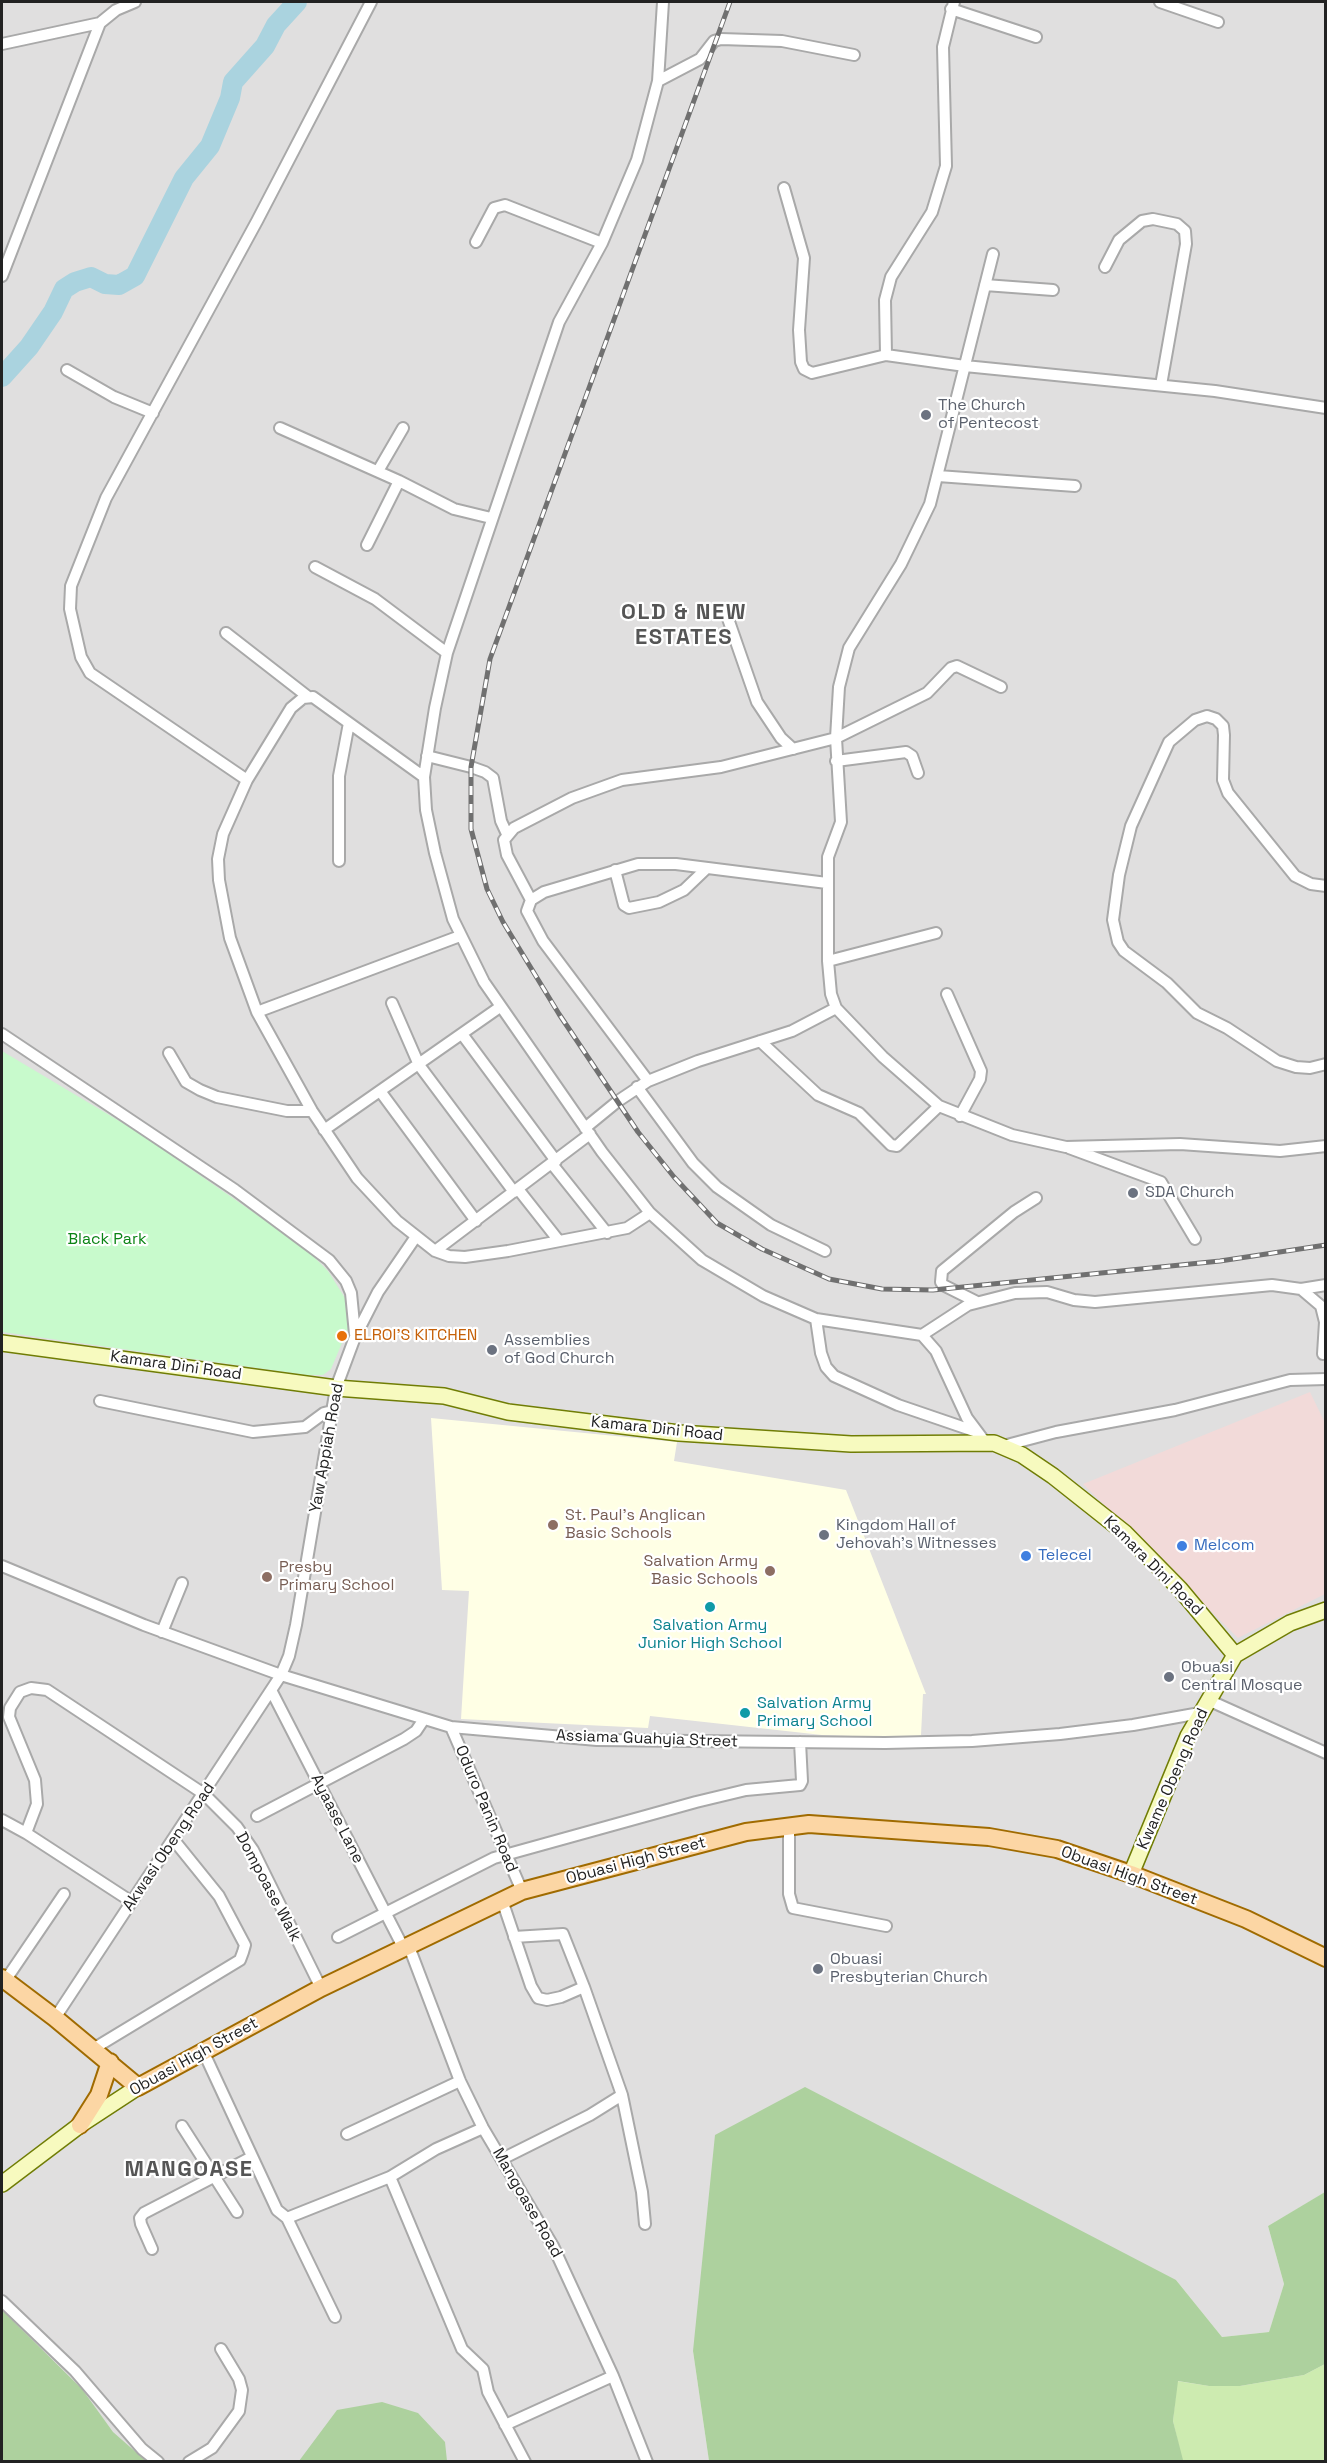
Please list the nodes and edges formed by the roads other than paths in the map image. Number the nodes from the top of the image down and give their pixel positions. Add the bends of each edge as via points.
1 (135, 2) edge
2 (371, 2) edge
3 (663, 2) edge
4 (1161, 2) edge
5 (952, 5) edge
6 (1218, 22) dead end
7 (100, 23) junction
8 (1036, 37) dead end
9 (2, 45) edge
10 (854, 55) dead end
11 (658, 81) junction
12 (784, 188) dead end
13 (476, 242) dead end
14 (602, 243) junction
15 (993, 254) dead end
16 (1105, 267) dead end
17 (2, 276) edge
18 (985, 285) junction
19 (1053, 290) dead end
20 (886, 355) junction
21 (965, 366) junction
22 (68, 370) dead end
23 (1161, 385) junction
24 (1326, 408) edge
25 (153, 412) junction
26 (280, 428) dead end
27 (403, 428) dead end
28 (378, 471) junction
29 (938, 476) junction
30 (399, 481) junction
31 (1076, 486) dead end
32 (491, 518) junction
33 (367, 545) dead end
34 (315, 567) dead end
35 (725, 610) dead end
36 (226, 633) dead end
37 (447, 653) junction
38 (1001, 687) dead end
39 (307, 696) junction
40 (349, 723) junction
41 (836, 738) junction
42 (793, 749) junction
43 (427, 756) junction
44 (836, 761) junction
45 (918, 773) dead end
46 (424, 777) junction
47 (247, 780) junction
48 (507, 834) junction
49 (339, 861) dead end
50 (707, 868) junction
51 (615, 870) junction
52 (827, 883) junction
53 (1326, 886) edge
54 (531, 900) junction
55 (936, 933) dead end
56 (460, 936) junction
57 (828, 961) junction
58 (947, 994) dead end
59 (392, 1003) dead end
60 (500, 1007) junction
61 (836, 1008) junction
62 (257, 1012) junction
63 (2, 1034) edge
64 (462, 1035) junction
65 (760, 1041) junction
66 (169, 1053) dead end
67 (1326, 1064) edge
68 (419, 1065) junction
69 (648, 1081) junction
70 (637, 1087) junction
71 (380, 1091) junction
72 (939, 1106) junction
73 (312, 1111) junction
74 (960, 1116) junction
75 (324, 1130) junction
76 (587, 1131) junction
77 (1066, 1146) junction
78 (1326, 1146) edge
79 (554, 1162) junction
80 (516, 1190) junction
81 (1036, 1198) dead end
82 (650, 1214) junction
83 (476, 1221) junction
84 (607, 1233) junction
85 (415, 1238) junction
86 (1195, 1239) dead end
87 (559, 1241) junction
88 (435, 1251) junction
89 (825, 1251) dead end
90 (1326, 1285) edge
91 (1301, 1289) junction
92 (977, 1302) junction
93 (816, 1319) junction
94 (922, 1335) junction
95 (355, 1337) junction
96 (2, 1343) edge
97 (1323, 1354) dead end
98 (1326, 1379) edge
99 (336, 1388) junction
100 (100, 1401) dead end
101 (332, 1411) junction
102 (980, 1437) junction
103 (1003, 1446) junction
104 (2, 1566) edge
105 (182, 1583) dead end
106 (1326, 1610) edge
107 (162, 1632) junction
108 (1235, 1654) junction
109 (281, 1675) junction
110 (272, 1692) junction
111 (1208, 1700) junction
112 (1200, 1713) junction
113 (424, 1719) junction
114 (451, 1727) junction
115 (800, 1742) junction
116 (1326, 1753) edge
117 (319, 1783) junction
118 (204, 1794) junction
119 (257, 1816) dead end
120 (2, 1820) edge
121 (789, 1825) junction
122 (26, 1833) junction
123 (174, 1839) junction
124 (506, 1854) junction
125 (1131, 1874) junction
126 (522, 1891) junction
127 (64, 1894) dead end
128 (502, 1900) junction
129 (132, 1902) junction
130 (385, 1914) junction
131 (886, 1926) dead end
132 (514, 1936) junction
133 (338, 1937) dead end
134 (405, 1946) junction
135 (1326, 1958) edge
136 (3, 1980) edge
137 (584, 1987) junction
138 (321, 1988) junction
139 (55, 2018) junction
140 (93, 2049) junction
141 (204, 2053) junction
142 (110, 2062) junction
143 (459, 2081) junction
144 (138, 2087) junction
145 (622, 2096) junction
146 (80, 2125) junction
147 (182, 2126) dead end
148 (483, 2128) junction
149 (347, 2134) dead end
150 (252, 2157) junction
151 (502, 2159) junction
152 (214, 2177) junction
153 (390, 2177) junction
154 (2, 2184) edge
155 (237, 2212) dead end
156 (287, 2218) junction
157 (645, 2224) dead end
158 (152, 2249) dead end
159 (2, 2301) edge
160 (335, 2317) dead end
161 (221, 2349) dead end
162 (613, 2376) junction
163 (505, 2425) junction
164 (158, 2462) edge
165 (189, 2462) edge
166 (525, 2462) edge
167 (647, 2462) edge

1 - 7 street
2 - 25 street
3 - 11 street
4 - 6 street
5 - 8 street
5 - 20 street via 943,47 946,166 932,212 891,277 885,300
7 - 9 street
7 - 17 street
10 - 11 street via 782,41 721,39 714,41 700,59
11 - 14 street via 637,160
12 - 20 street via 804,258 799,330 804,369 812,373
13 - 14 street via 494,208 505,205
14 - 32 street via 558,322
15 - 18 street
16 - 23 street via 1119,240 1142,221 1177,224 1185,231
18 - 19 street
18 - 21 street
20 - 21 street
21 - 23 street
21 - 29 street
22 - 25 street via 114,397
23 - 24 street
25 - 47 street via 106,498 71,586 70,609 81,657 90,673
26 - 28 street
27 - 28 street
28 - 30 street
29 - 31 street
29 - 41 street via 920,530 849,648 839,687
30 - 32 street via 454,509
30 - 33 street
32 - 37 street
34 - 37 street via 375,599
35 - 42 street via 757,702
36 - 39 street
37 - 43 street
38 - 41 street via 957,666 927,693
39 - 40 street
39 - 47 street via 291,708
40 - 46 street
40 - 49 street via 339,776
41 - 42 street
41 - 44 street
42 - 48 street via 712,768 622,780 572,798
43 - 46 street
43 - 48 street via 471,767 493,778
44 - 45 street via 906,752 912,756
44 - 52 street via 841,822 829,850
46 - 56 street via 435,853
47 - 62 street via 222,837 219,880 230,938
48 - 54 street via 507,855
50 - 51 street via 652,863
50 - 51 street via 684,890 659,902 629,908 624,905
50 - 52 street
51 - 54 street via 544,892
52 - 57 street
53 - 67 street via 1295,876 1228,793 1223,780 1223,726 1216,719 1207,716 1195,720 1169,742 1131,826 1113,920 1118,942 1197,1013 1277,1061 1296,1067
54 - 69 street via 527,911 543,941
55 - 57 street
56 - 60 street
56 - 62 street
57 - 61 street
58 - 74 street via 981,1071
59 - 68 street
60 - 64 street
60 - 76 street
61 - 65 street via 801,1028
61 - 72 street via 883,1057
62 - 73 street
63 - 95 street via 235,1190 329,1260 351,1293
64 - 68 street
64 - 79 street
65 - 69 street
65 - 72 street via 818,1095 859,1113 891,1145 897,1146
66 - 73 street via 186,1082 200,1090 287,1112
68 - 71 street
68 - 80 street
69 - 70 street
70 - 76 street
70 - 89 street via 693,1163 717,1186 771,1226
71 - 75 street
71 - 83 street
72 - 74 street
73 - 75 street
74 - 77 street via 1012,1135
75 - 85 street via 376,1202
76 - 79 street
76 - 82 street
77 - 78 street via 1180,1144 1280,1152
77 - 86 street via 1161,1182
79 - 80 street
79 - 84 street
80 - 83 street
80 - 87 street
81 - 92 street via 942,1271 943,1286
82 - 84 street via 634,1225
82 - 93 street via 702,1260 734,1280
83 - 88 street
84 - 87 street
85 - 88 street
85 - 95 street, Yaw Appiah Road via 378,1292
87 - 88 street via 465,1257
90 - 91 street
91 - 92 street via 1255,1285 1084,1302 1031,1291
91 - 97 street via 1324,1311
92 - 94 street
93 - 94 street
93 - 102 street via 821,1353 834,1376
94 - 102 street via 936,1351
95 - 99 street, Yaw Appiah Road
96 - 99 street, Kamara Dini Road
98 - 103 street via 1290,1380 1175,1410
99 - 101 street, Yaw Appiah Road
99 - 102 street, Kamara Dini Road via 444,1396 508,1412 724,1437 851,1444
100 - 101 street via 253,1432 305,1427
101 - 109 street, Yaw Appiah Road via 296,1625
102 - 103 street, Kamara Dini Road
103 - 108 street, Kamara Dini Road via 1053,1476 1125,1533 1180,1589
104 - 107 street, Assiama Guahyia Street
105 - 107 street
106 - 108 street via 1290,1623
107 - 109 street, Assiama Guahyia Street
108 - 111 street, Kwame Obeng Road
109 - 110 street, Akwasi Obeng Road
109 - 113 street, Assiama Guahyia Street
110 - 117 street, Ayaase Lane
110 - 118 street, Akwasi Obeng Road
111 - 112 street, Kwame Obeng Road
111 - 116 street
112 - 115 street, Assiama Guahyia Street via 1098,1730 972,1741
112 - 125 street, Kwame Obeng Road
113 - 114 street, Assiama Guahyia Street
113 - 117 street via 404,1739
114 - 115 street, Assiama Guahyia Street via 597,1740
114 - 124 street, Oduro Panin Road
115 - 124 street via 800,1785 715,1797
117 - 119 street
117 - 130 street, Ayaase Lane
118 - 122 street, Dompoase Walk via 47,1690 31,1688 20,1692 9,1717 35,1780 37,1804
118 - 123 street, Akwasi Obeng Road
118 - 138 street, Dompoase Walk via 237,1827 253,1850
120 - 122 street
121 - 125 main road, Obuasi High Street via 1016,1840
121 - 126 main road, Obuasi High Street via 746,1832
121 - 131 street via 789,1894 793,1908
122 - 129 street
123 - 129 street, Akwasi Obeng Road
123 - 140 street via 219,1896 245,1945 243,1953 240,1960
124 - 126 street, Oduro Panin Road
124 - 130 street
125 - 135 main road, Obuasi High Street via 1246,1919
126 - 128 main road, Obuasi High Street
127 - 136 street
128 - 132 street
128 - 134 main road, Obuasi High Street
129 - 139 street, Akwasi Obeng Road
130 - 133 street
130 - 134 street, Ayaase Lane
132 - 137 street via 563,1934
132 - 137 street via 538,1998 554,1998
134 - 138 main road, Obuasi High Street
134 - 143 street, Mangoase Road
136 - 139 main road
137 - 145 street
138 - 141 main road, Obuasi High Street
139 - 140 main road
140 - 142 main road
141 - 144 main road, Obuasi High Street
141 - 150 street
142 - 144 main road
142 - 146 main road via 99,2095
143 - 148 street, Mangoase Road
143 - 149 street
144 - 146 street, Obuasi High Street
145 - 151 street
145 - 157 street
146 - 154 street, Obuasi High Street
147 - 152 street
148 - 151 street, Mangoase Road
148 - 153 street via 436,2149
150 - 152 street
150 - 156 street via 277,2210
151 - 162 street, Mangoase Road via 553,2246
152 - 155 street
152 - 158 street via 144,2213 141,2224
153 - 156 street
153 - 163 street via 462,2349 483,2369 488,2392
156 - 160 street
159 - 164 street via 75,2371 142,2449
161 - 165 street via 239,2379 239,2411 212,2448
162 - 163 street
162 - 167 street, Mangoase Road
163 - 166 street

